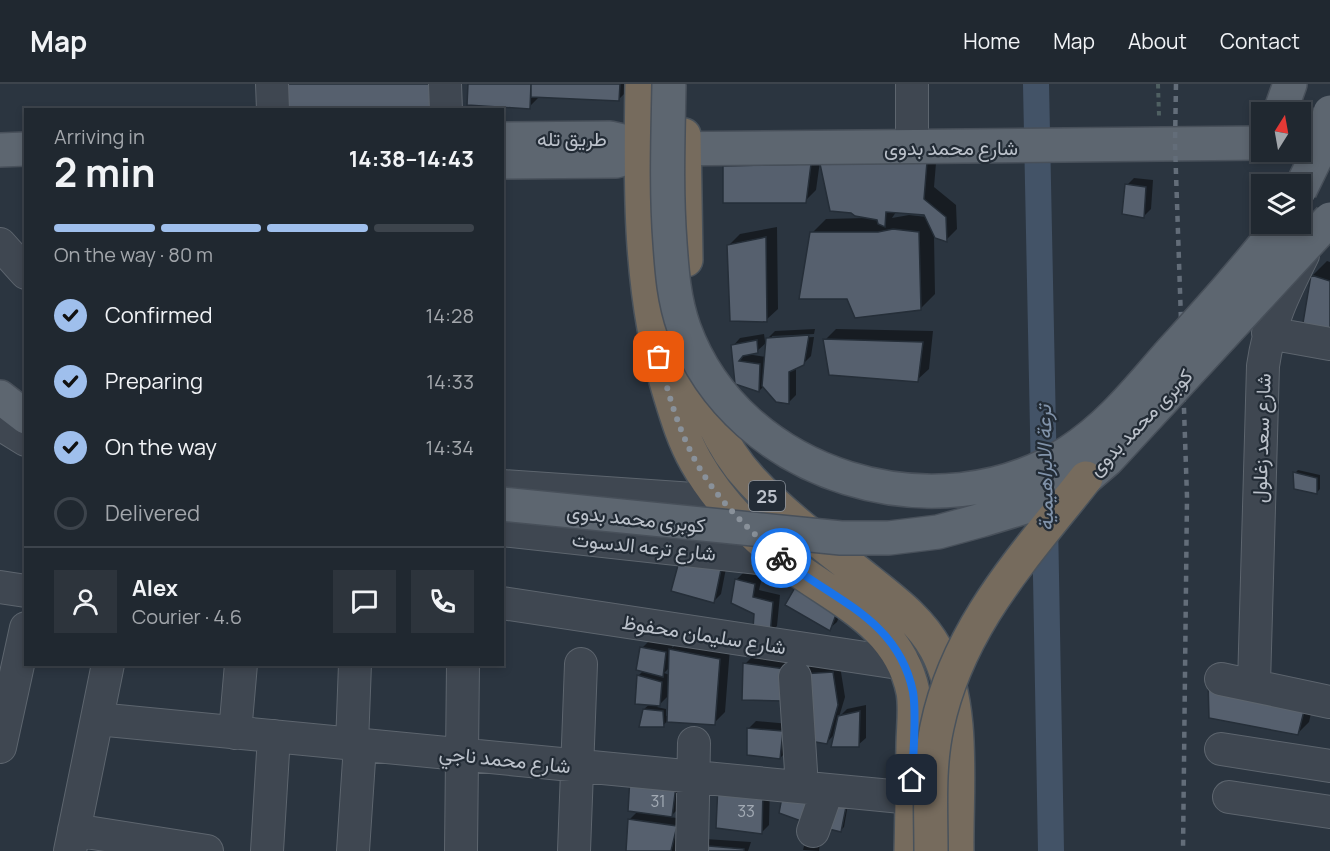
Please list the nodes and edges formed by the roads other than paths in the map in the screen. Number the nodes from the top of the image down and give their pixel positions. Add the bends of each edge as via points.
1 (272, 84) edge
2 (446, 84) edge
3 (642, 84) edge
4 (669, 84) edge
5 (685, 84) edge
6 (912, 84) edge
7 (1290, 84) edge
8 (1284, 102) edge
9 (273, 108) edge
10 (446, 108) edge
11 (1330, 112) edge
12 (504, 139) edge
13 (1251, 143) edge
14 (1311, 143) edge
15 (1330, 143) edge
16 (912, 147) junction
17 (683, 148) junction
18 (24, 149) edge
19 (641, 149) junction
20 (0, 150) edge
21 (504, 162) edge
22 (24, 171) edge
23 (0, 172) edge
24 (1308, 174) edge
25 (1330, 207) edge
26 (1273, 234) edge
27 (1324, 234) edge
28 (0, 244) edge
29 (24, 271) edge
30 (1269, 333) junction
31 (1330, 344) edge
32 (680, 377) junction
33 (0, 397) edge
34 (24, 415) edge
35 (0, 424) edge
36 (24, 439) edge
37 (1086, 478) junction
38 (504, 486) edge
39 (723, 501) junction
40 (504, 504) edge
41 (504, 530) edge
42 (785, 561) junction
43 (0, 588) edge
44 (24, 591) edge
45 (504, 603) edge
46 (24, 633) edge
47 (580, 664) dead end
48 (905, 664) junction
49 (108, 666) edge
50 (241, 666) edge
51 (355, 666) edge
52 (463, 666) edge
53 (795, 677) dead end
54 (1221, 679) dead end
55 (7, 680) edge
56 (1254, 684) junction
57 (1330, 702) edge
58 (97, 719) junction
59 (235, 733) junction
60 (274, 736) junction
61 (694, 743) dead end
62 (356, 744) junction
63 (0, 747) edge
64 (1221, 749) dead end
65 (462, 755) junction
66 (577, 766) junction
67 (1330, 766) edge
68 (692, 777) junction
69 (814, 789) junction
70 (1229, 797) dead end
71 (912, 798) junction
72 (1330, 812) edge
73 (813, 831) dead end
74 (72, 841) edge
75 (207, 851) edge
76 (267, 851) edge
77 (353, 851) edge
78 (461, 851) edge
79 (574, 851) edge
80 (692, 851) edge
81 (911, 851) edge
82 (931, 851) edge
83 (957, 851) edge

1 - 9 street
2 - 10 street
3 - 19 highway, 25
4 - 26 main road, bridge via 668,208 673,289 684,329 699,361 745,420 779,447 825,470 869,485 910,491 993,484 1032,471 1068,452 1102,428
5 - 17 highway, 25
6 - 16 street
7 - 8 main road
11 - 24 main road, bridge via 1320,149
12 - 19 main road, طريق تله via 610,138
13 - 16 main road, شارع محمد بدوى
14 - 15 main road
16 - 17 main road, شارع محمد بدوى
17 - 19 main road, شارع محمد بدوى
17 - 32 highway, 25 via 689,334
18 - 20 main road
19 - 21 main road, طريق تله via 616,160
19 - 32 highway, 25 via 647,291 654,336
22 - 23 main road
25 - 27 street, شارع سعد زغلول
27 - 30 street, شارع سعد زغلول via 1282,295
27 - 37 main road, كوبرى محمد بدوى, bridge
28 - 29 street
30 - 31 street
30 - 56 street, شارع سعد زغلول via 1263,366
32 - 39 highway, 25 via 679,424 696,462
32 - 83 highway, 25 via 710,413 729,451 750,479 781,510 910,615 935,648 951,687 956,729
33 - 34 main road
35 - 36 street
37 - 40 main road, كوبرى محمد بدوى, bridge via 1035,504 993,517 938,532 890,538 793,535
37 - 82 highway, bridge via 1001,586 961,653 946,690 937,728 932,767
38 - 39 street
39 - 42 highway, 25
41 - 42 street, شارع ترعه الدسوت
42 - 48 highway, 25 via 867,618 885,634
43 - 44 street
45 - 48 street, شارع سليمان محفوظ
46 - 55 street
47 - 66 street
48 - 71 highway, 25 via 913,694
49 - 58 street
50 - 59 street
51 - 62 street
52 - 65 street
53 - 69 street
54 - 56 street
55 - 63 street
56 - 57 street
58 - 59 street, شارع محمد ناجي
58 - 74 street
59 - 60 street, شارع محمد ناجي
60 - 62 street, شارع محمد ناجي
60 - 76 street
61 - 68 street
62 - 65 street, شارع محمد ناجي
62 - 77 street
64 - 67 street
65 - 66 street, شارع محمد ناجي
65 - 78 street
66 - 68 street, شارع محمد ناجي
66 - 79 street
68 - 69 street, شارع محمد ناجي
68 - 80 street
69 - 71 street, شارع محمد ناجي
69 - 73 street
70 - 72 street
71 - 81 highway, 25
74 - 75 street

